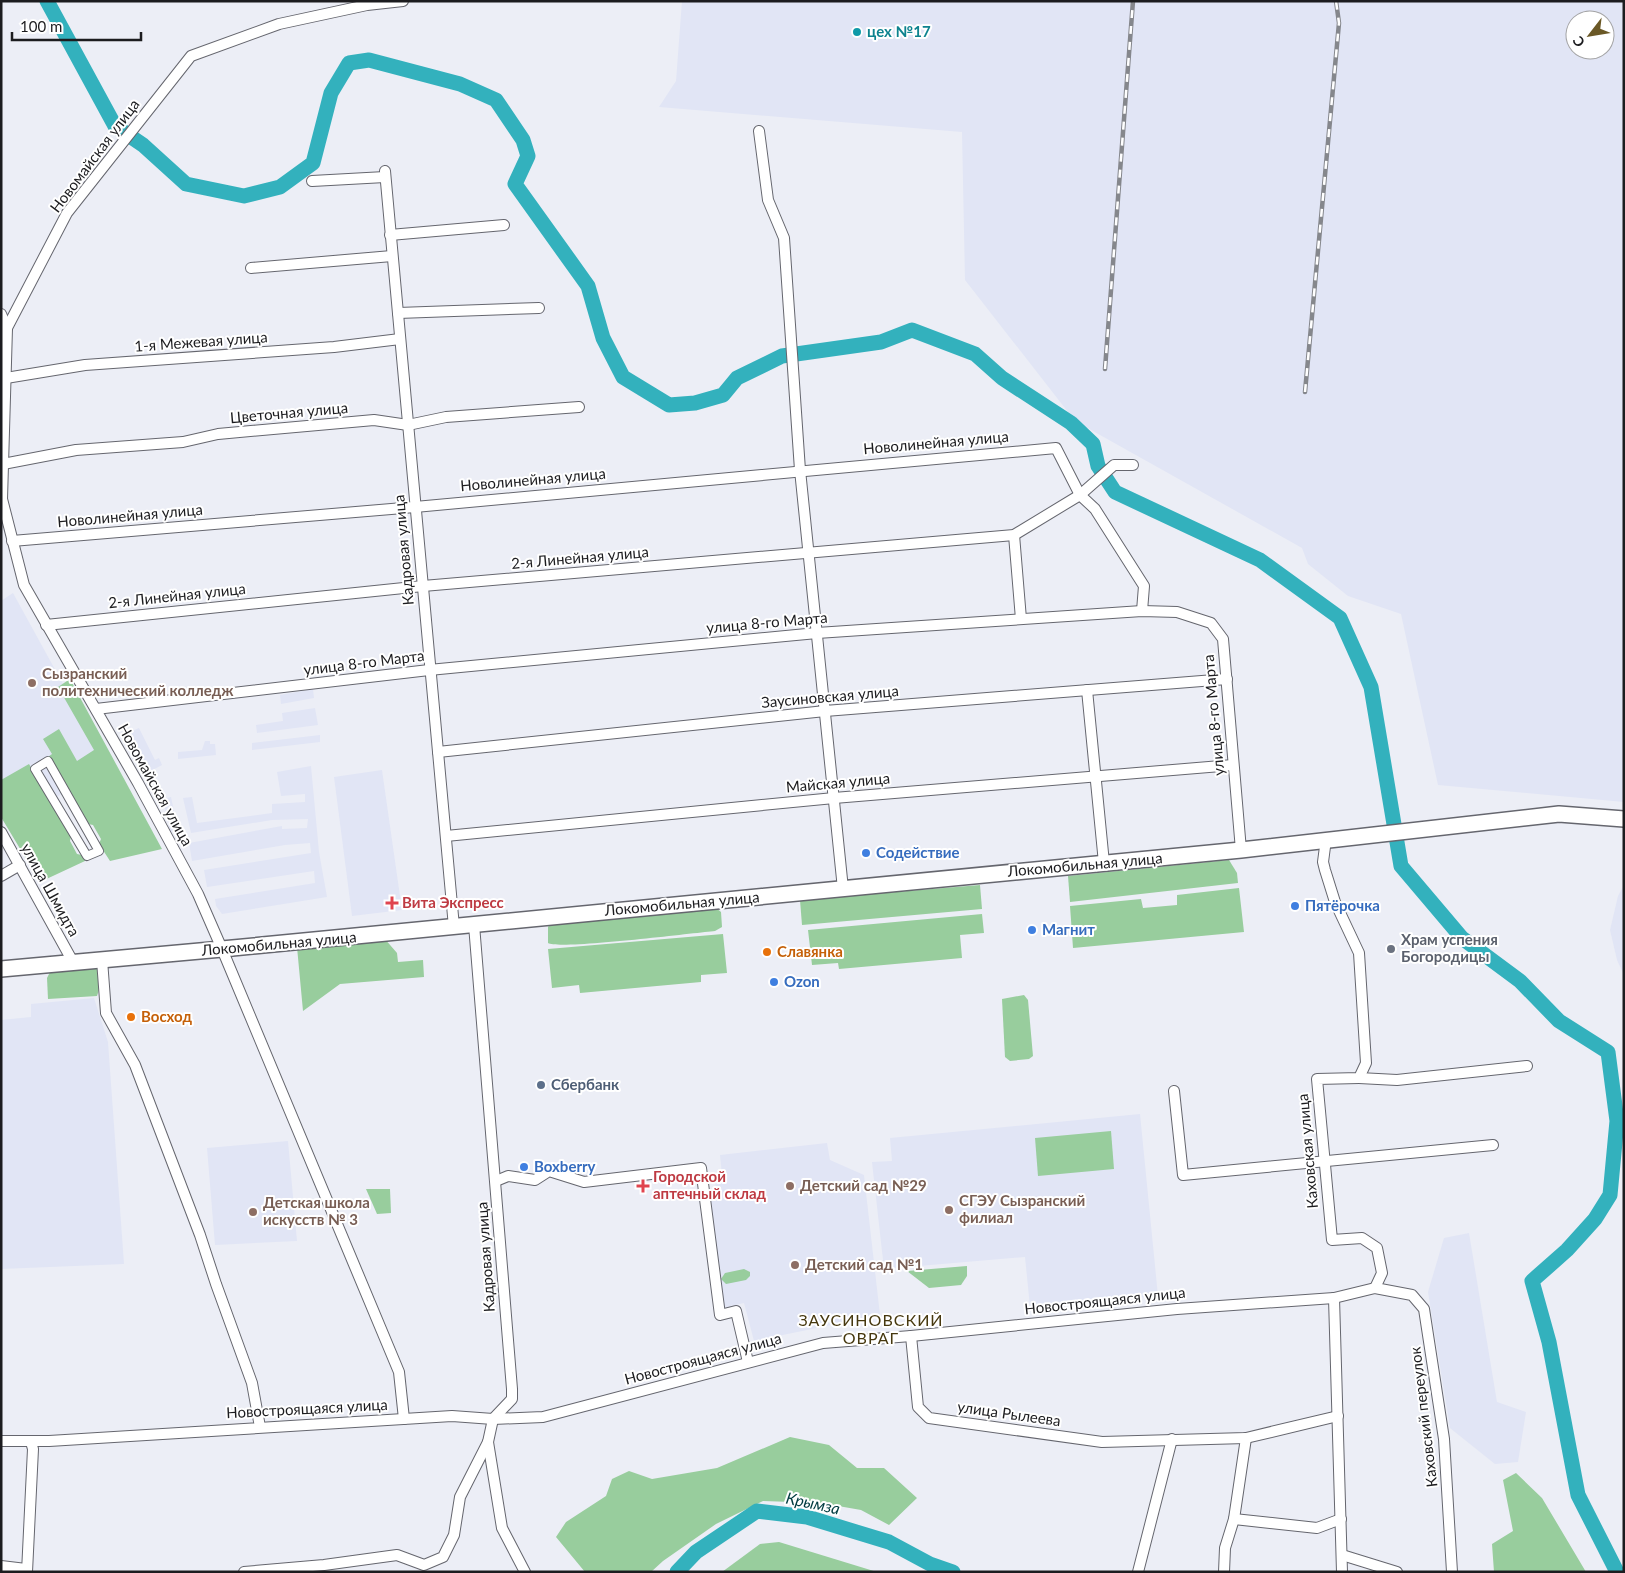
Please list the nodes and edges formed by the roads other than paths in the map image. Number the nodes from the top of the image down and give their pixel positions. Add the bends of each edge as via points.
1 (403, 1) edge
2 (759, 131) dead end
3 (312, 181) dead end
4 (504, 225) dead end
5 (390, 235) junction
6 (392, 256) junction
7 (251, 268) dead end
8 (540, 308) dead end
9 (398, 313) junction
10 (1, 314) edge
11 (7, 328) junction
12 (400, 339) junction
13 (6, 378) junction
14 (579, 406) dead end
15 (408, 426) junction
16 (3, 464) junction
17 (1133, 466) dead end
18 (800, 470) junction
19 (1080, 495) junction
20 (2, 499) edge
21 (415, 507) junction
22 (1014, 535) junction
23 (12, 541) junction
24 (809, 553) junction
25 (423, 586) junction
26 (1142, 611) junction
27 (1021, 619) junction
28 (46, 625) junction
29 (817, 633) junction
30 (429, 670) junction
31 (1227, 679) junction
32 (1087, 690) junction
33 (96, 709) junction
34 (825, 711) junction
35 (438, 752) junction
36 (1233, 765) junction
37 (1095, 777) junction
38 (834, 798) junction
39 (1624, 819) edge
40 (85, 826) junction
41 (1, 832) edge
42 (74, 834) junction
43 (446, 836) junction
44 (1326, 839) junction
45 (1240, 850) junction
46 (1104, 863) junction
47 (20, 865) junction
48 (1, 876) edge
49 (843, 888) junction
50 (474, 925) junction
51 (454, 927) junction
52 (222, 949) junction
53 (102, 960) junction
54 (73, 962) junction
55 (1, 969) edge
56 (1527, 1066) dead end
57 (1359, 1078) junction
58 (1174, 1091) dead end
59 (1492, 1145) dead end
60 (1325, 1161) junction
61 (496, 1181) junction
62 (1375, 1288) junction
63 (1412, 1295) joint
64 (1334, 1298) junction
65 (911, 1336) junction
66 (748, 1362) junction
67 (1338, 1416) junction
68 (404, 1419) junction
69 (494, 1419) junction
70 (260, 1427) junction
71 (1246, 1438) junction
72 (1172, 1440) junction
73 (1, 1441) edge
74 (31, 1442) junction
75 (488, 1442) junction
76 (1234, 1519) junction
77 (1342, 1519) junction
78 (1342, 1555) junction
79 (1, 1566) edge
80 (423, 1569) edge
81 (27, 1570) edge
82 (244, 1572) edge
83 (525, 1572) edge
84 (1138, 1572) edge
85 (1224, 1572) edge
86 (1342, 1572) edge
87 (1397, 1572) edge
88 (1452, 1572) edge

1 - 11 street, Новомайская улица via 367,5 279,24 191,56 67,213
2 - 18 street via 768,200 784,238
3 - 5 street, Кадровая улица via 385,174
4 - 5 street
5 - 6 street, Кадровая улица
6 - 7 street
6 - 9 street, Кадровая улица
8 - 9 street
9 - 12 street, Кадровая улица
10 - 11 street
11 - 13 street, Новомайская улица
12 - 13 street, 1-я Межевая улица via 334,347 85,365
12 - 15 street, Кадровая улица
13 - 16 street, Новомайская улица
14 - 15 street, Цветочная улица via 446,417
15 - 16 street, Цветочная улица via 374,420 218,434 183,442 76,450
15 - 21 street, Кадровая улица
16 - 20 street, Новомайская улица
17 - 19 street, 2-я Линейная улица via 1114,465
18 - 19 street, Новолинейная улица via 1056,448
18 - 21 street, Новолинейная улица
18 - 24 street
19 - 22 street, 2-я Линейная улица
19 - 26 street via 1095,509 1144,586
20 - 23 street, Новомайская улица
21 - 23 street, Новолинейная улица
21 - 25 street, Кадровая улица
22 - 24 street, 2-я Линейная улица
22 - 27 street
23 - 28 street, Новомайская улица via 24,585
24 - 25 street, 2-я Линейная улица
24 - 29 street
25 - 28 street, 2-я Линейная улица
25 - 30 street, Кадровая улица
26 - 27 street, улица 8-го Марта
26 - 31 street, улица 8-го Марта via 1177,612 1212,623 1223,639
27 - 29 street, улица 8-го Марта
28 - 33 street, Новомайская улица
29 - 30 street, улица 8-го Марта
29 - 34 street
30 - 33 street, улица 8-го Марта
30 - 35 street, Кадровая улица
31 - 32 street, Заусиновская улица
31 - 36 street, улица 8-го Марта
32 - 34 street, Заусиновская улица
32 - 37 street
33 - 52 street, Новомайская улица via 198,894
34 - 35 street, Заусиновская улица
34 - 38 street
35 - 43 street, Кадровая улица
36 - 37 street, Майская улица
36 - 45 street, улица 8-го Марта
37 - 38 street, Майская улица
37 - 46 street
38 - 43 street, Майская улица
38 - 49 street
39 - 44 main road, Локомобильная улица via 1559,814
40 - 42 street
40 - 42 street via 99,851 87,856
40 - 42 street via 48,762 35,769
41 - 47 street, улица Шмидта
43 - 51 street, Кадровая улица
44 - 45 main road, Локомобильная улица
44 - 57 street via 1325,870 1335,902 1359,953 1366,1063
45 - 46 main road, Локомобильная улица
46 - 49 main road, Локомобильная улица
47 - 48 street
47 - 54 street, улица Шмидта
49 - 50 main road, Локомобильная улица
50 - 51 main road, Локомобильная улица
50 - 61 street, Кадровая улица
51 - 52 main road, Локомобильная улица
52 - 53 main road, Локомобильная улица
52 - 68 street, Новомайская улица via 399,1372
53 - 54 main road, Локомобильная улица
53 - 70 street via 106,1013 135,1065 200,1235 252,1383
54 - 55 main road, Локомобильная улица
56 - 57 street via 1397,1080
57 - 60 street, Каховская улица via 1317,1079
58 - 60 street via 1183,1175
59 - 60 street
60 - 62 street, Каховская улица via 1332,1240 1362,1238 1377,1248 1382,1273
61 - 66 street via 508,1176 535,1180 549,1171 584,1182 701,1168 720,1315 736,1311
61 - 69 street, Кадровая улица via 512,1399
62 - 63 street, Новостроящаяся улица
62 - 64 street, Новостроящаяся улица
63 - 88 street, Каховский переулок via 1424,1309 1444,1439
64 - 65 street, Новостроящаяся улица via 1177,1309
64 - 67 street
65 - 66 street, Новостроящаяся улица via 823,1343
65 - 72 street, улица Рылеева via 918,1407 929,1418 1102,1442
66 - 69 street, Новостроящаяся улица via 543,1417
67 - 71 street, улица Рылеева
67 - 77 street
68 - 69 street, Новостроящаяся улица via 452,1416
68 - 70 street, Новостроящаяся улица
69 - 75 street, Кадровая улица
70 - 74 street, Новостроящаяся улица
71 - 72 street, улица Рылеева
71 - 76 street
72 - 84 street
73 - 74 street, Новостроящаяся улица
74 - 81 street
75 - 80 street via 460,1497 454,1535 443,1557
75 - 83 street, Кадровая улица via 502,1528
76 - 77 street via 1317,1528
76 - 85 street via 1225,1548
77 - 78 street
78 - 86 street
78 - 87 street
79 - 81 street
80 - 82 street via 397,1555

